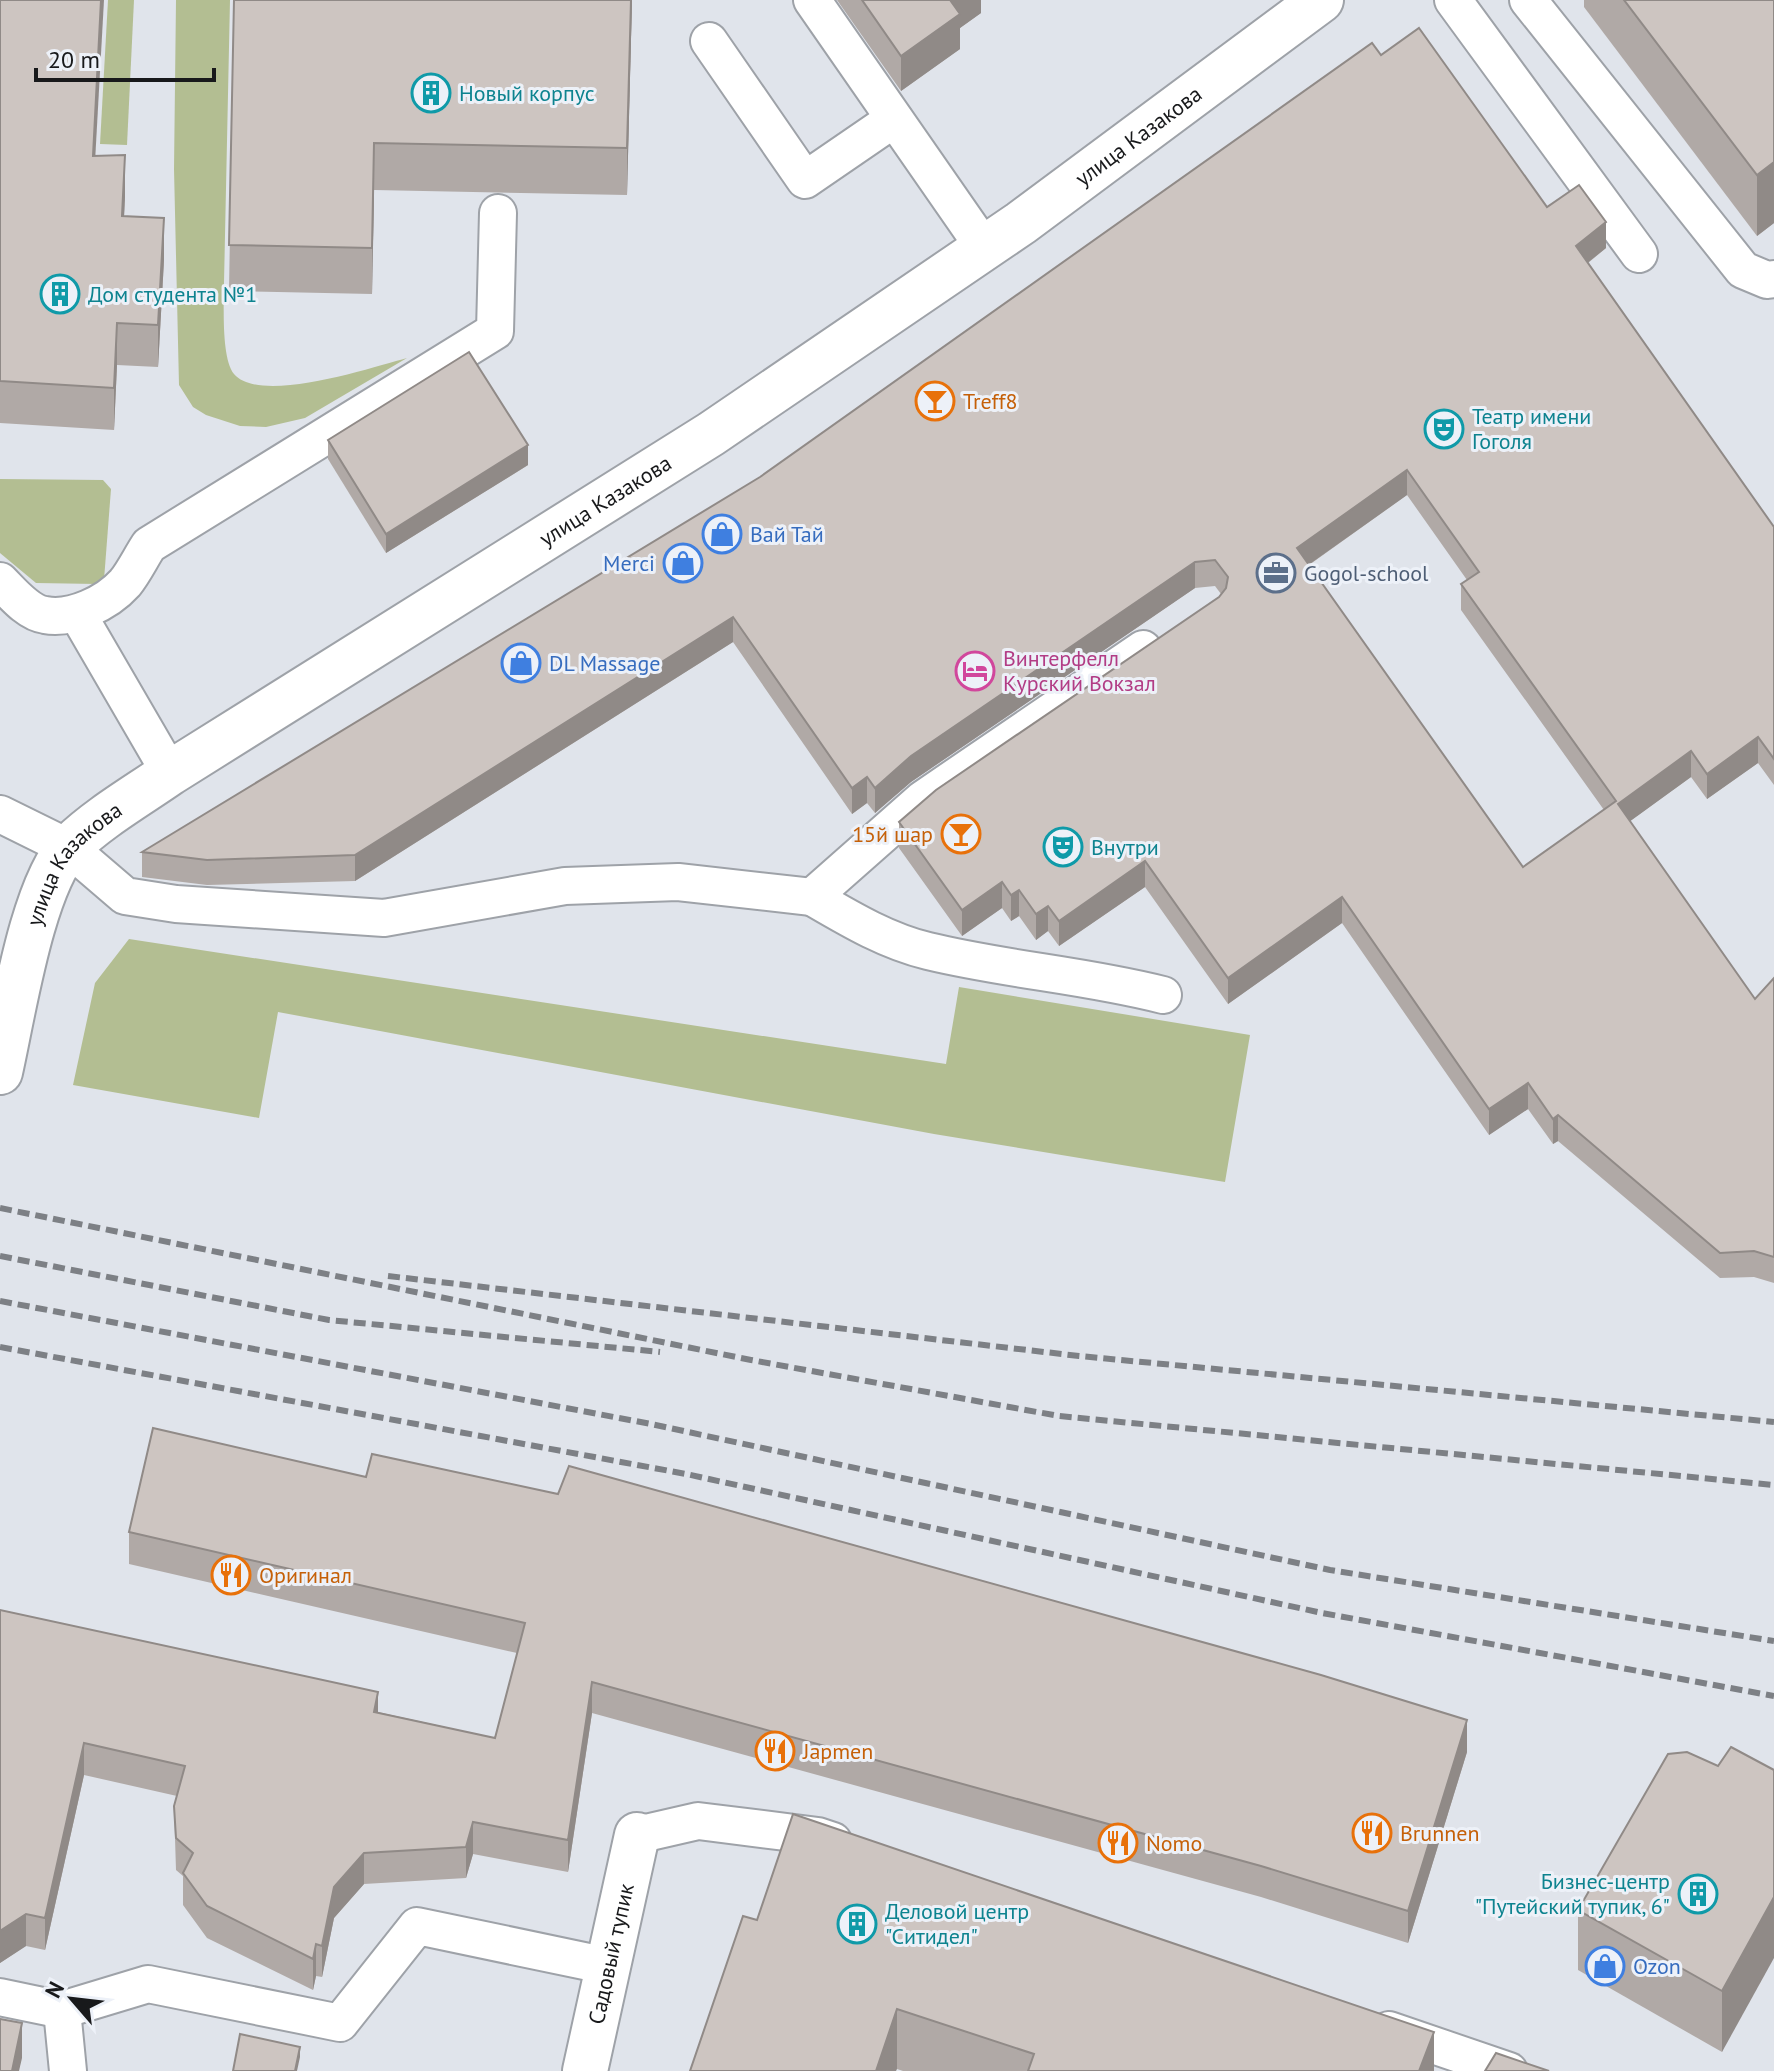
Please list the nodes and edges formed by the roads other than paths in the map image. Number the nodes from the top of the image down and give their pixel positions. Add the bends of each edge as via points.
1 (812, 0) edge
2 (1321, 0) edge
3 (1453, 0) edge
4 (1528, 0) edge
5 (709, 41) dead end
6 (894, 119) junction
7 (498, 213) edge
8 (985, 249) junction
9 (1639, 254) dead end
10 (1774, 279) edge
11 (0, 581) edge
12 (77, 613) junction
13 (1168, 632) edge
14 (170, 773) junction
15 (0, 814) edge
16 (69, 848) junction
17 (812, 897) junction
18 (1163, 995) dead end
19 (0, 1072) edge
20 (637, 1835) joint
21 (863, 1851) edge
22 (608, 1966) junction
23 (0, 1997) edge
24 (62, 2010) junction
25 (1359, 2020) edge
26 (68, 2071) edge
27 (585, 2071) edge
28 (1509, 2071) edge

1 - 6 lane
2 - 8 street, улица Казакова
3 - 9 lane
4 - 10 lane via 1743,270
5 - 6 lane via 805,180
6 - 8 lane
7 - 12 lane via 495,331 149,545 125,583
8 - 14 street, улица Казакова via 711,434
11 - 12 lane via 43,616
12 - 14 lane
13 - 17 lane via 923,799
14 - 16 street, улица Казакова
15 - 16 lane
16 - 17 lane via 125,896 384,918 565,886 678,882
16 - 19 street, улица Казакова via 37,916
17 - 18 lane via 862,926 926,951 1103,979
20 - 21 lane via 698,1821 818,1836
20 - 22 street, Садовый тупик
22 - 24 lane via 417,1926 340,2023 148,1984
22 - 27 street, Садовый тупик
23 - 24 lane
24 - 26 lane
25 - 28 lane

